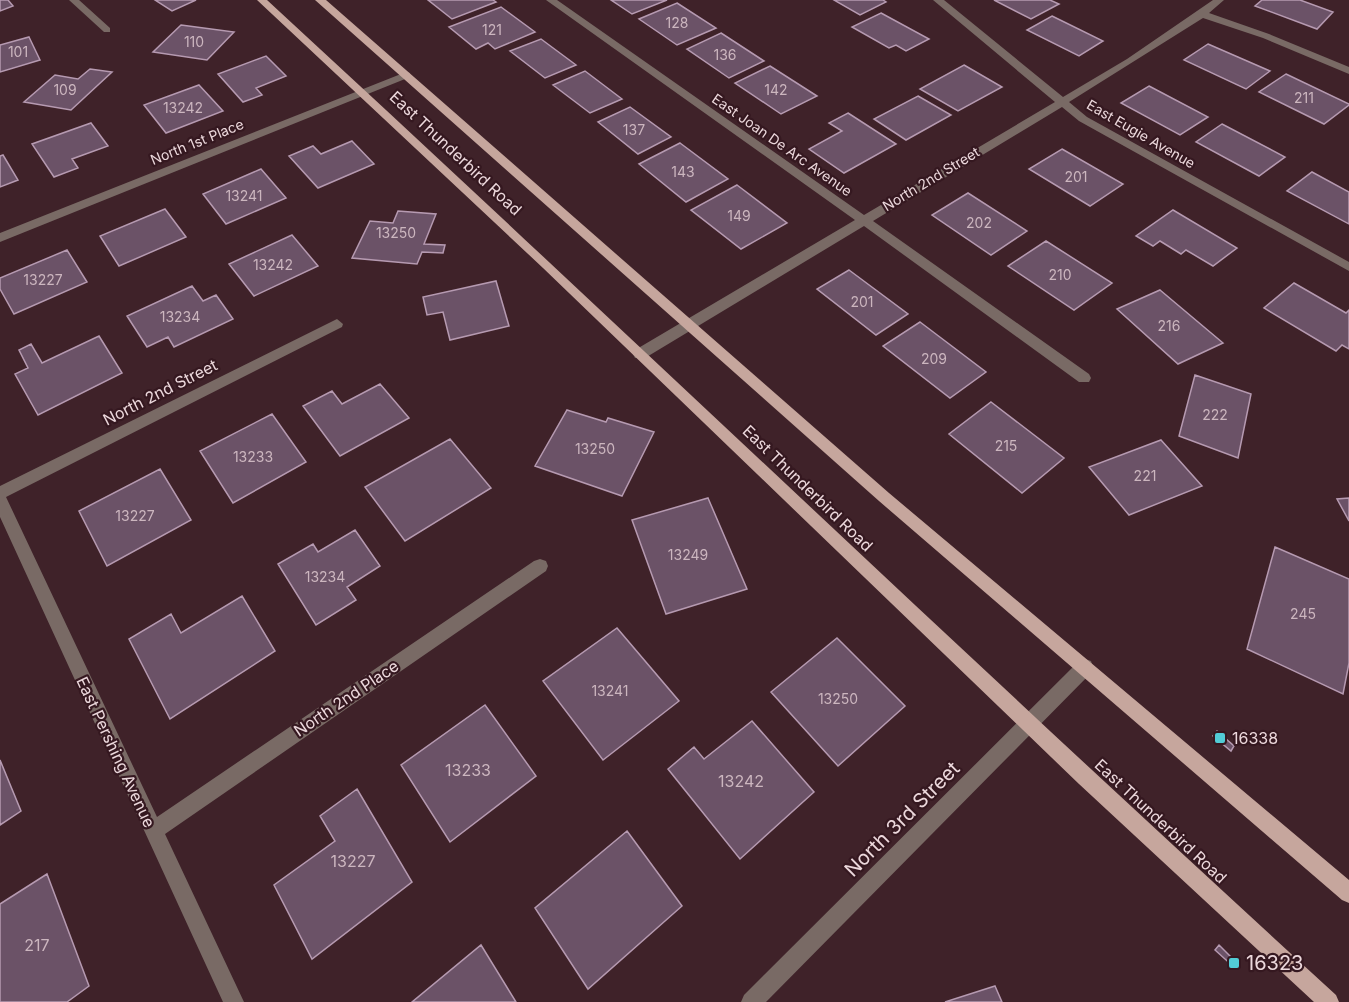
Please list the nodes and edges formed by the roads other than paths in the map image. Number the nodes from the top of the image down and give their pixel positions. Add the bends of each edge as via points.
1 (74, 0) edge
2 (262, 0) edge
3 (320, 0) edge
4 (551, 0) edge
5 (938, 0) edge
6 (1219, 0) edge
7 (1202, 14) junction
8 (107, 30) dead end
9 (1349, 71) edge
10 (406, 75) junction
11 (362, 92) junction
12 (1060, 102) junction
13 (862, 220) junction
14 (0, 238) edge
15 (1349, 267) edge
16 (337, 324) dead end
17 (688, 325) junction
18 (640, 354) junction
19 (1084, 378) dead end
20 (0, 493) edge
21 (0, 501) edge
22 (540, 566) dead end
23 (1085, 667) junction
24 (1029, 724) junction
25 (153, 831) junction
26 (1349, 893) edge
27 (234, 1002) edge
28 (751, 1002) edge
29 (1329, 1002) edge

1 - 8 street
2 - 11 main road, East Thunderbird Road
3 - 10 main road, East Thunderbird Road
4 - 13 street, East Joan De Arc Avenue
5 - 12 street, East Eugie Avenue
6 - 7 street, North 2nd Street
7 - 9 street via 1276,39
7 - 12 street, North 2nd Street
10 - 11 street, North 1st Place
10 - 17 main road, East Thunderbird Road
11 - 14 street, North 1st Place
11 - 18 main road, East Thunderbird Road
12 - 13 street, North 2nd Street
12 - 15 street, East Eugie Avenue via 1101,131
13 - 17 street, North 2nd Street
13 - 19 street, East Joan De Arc Avenue
16 - 20 street, North 2nd Street
17 - 18 street, North 2nd Street
17 - 23 main road, East Thunderbird Road
18 - 24 main road, East Thunderbird Road
21 - 25 street, East Pershing Avenue
22 - 25 street, North 2nd Place
23 - 24 street, North 3rd Street
23 - 26 main road, East Thunderbird Road
24 - 28 street, North 3rd Street
24 - 29 main road, East Thunderbird Road
25 - 27 street, East Pershing Avenue

